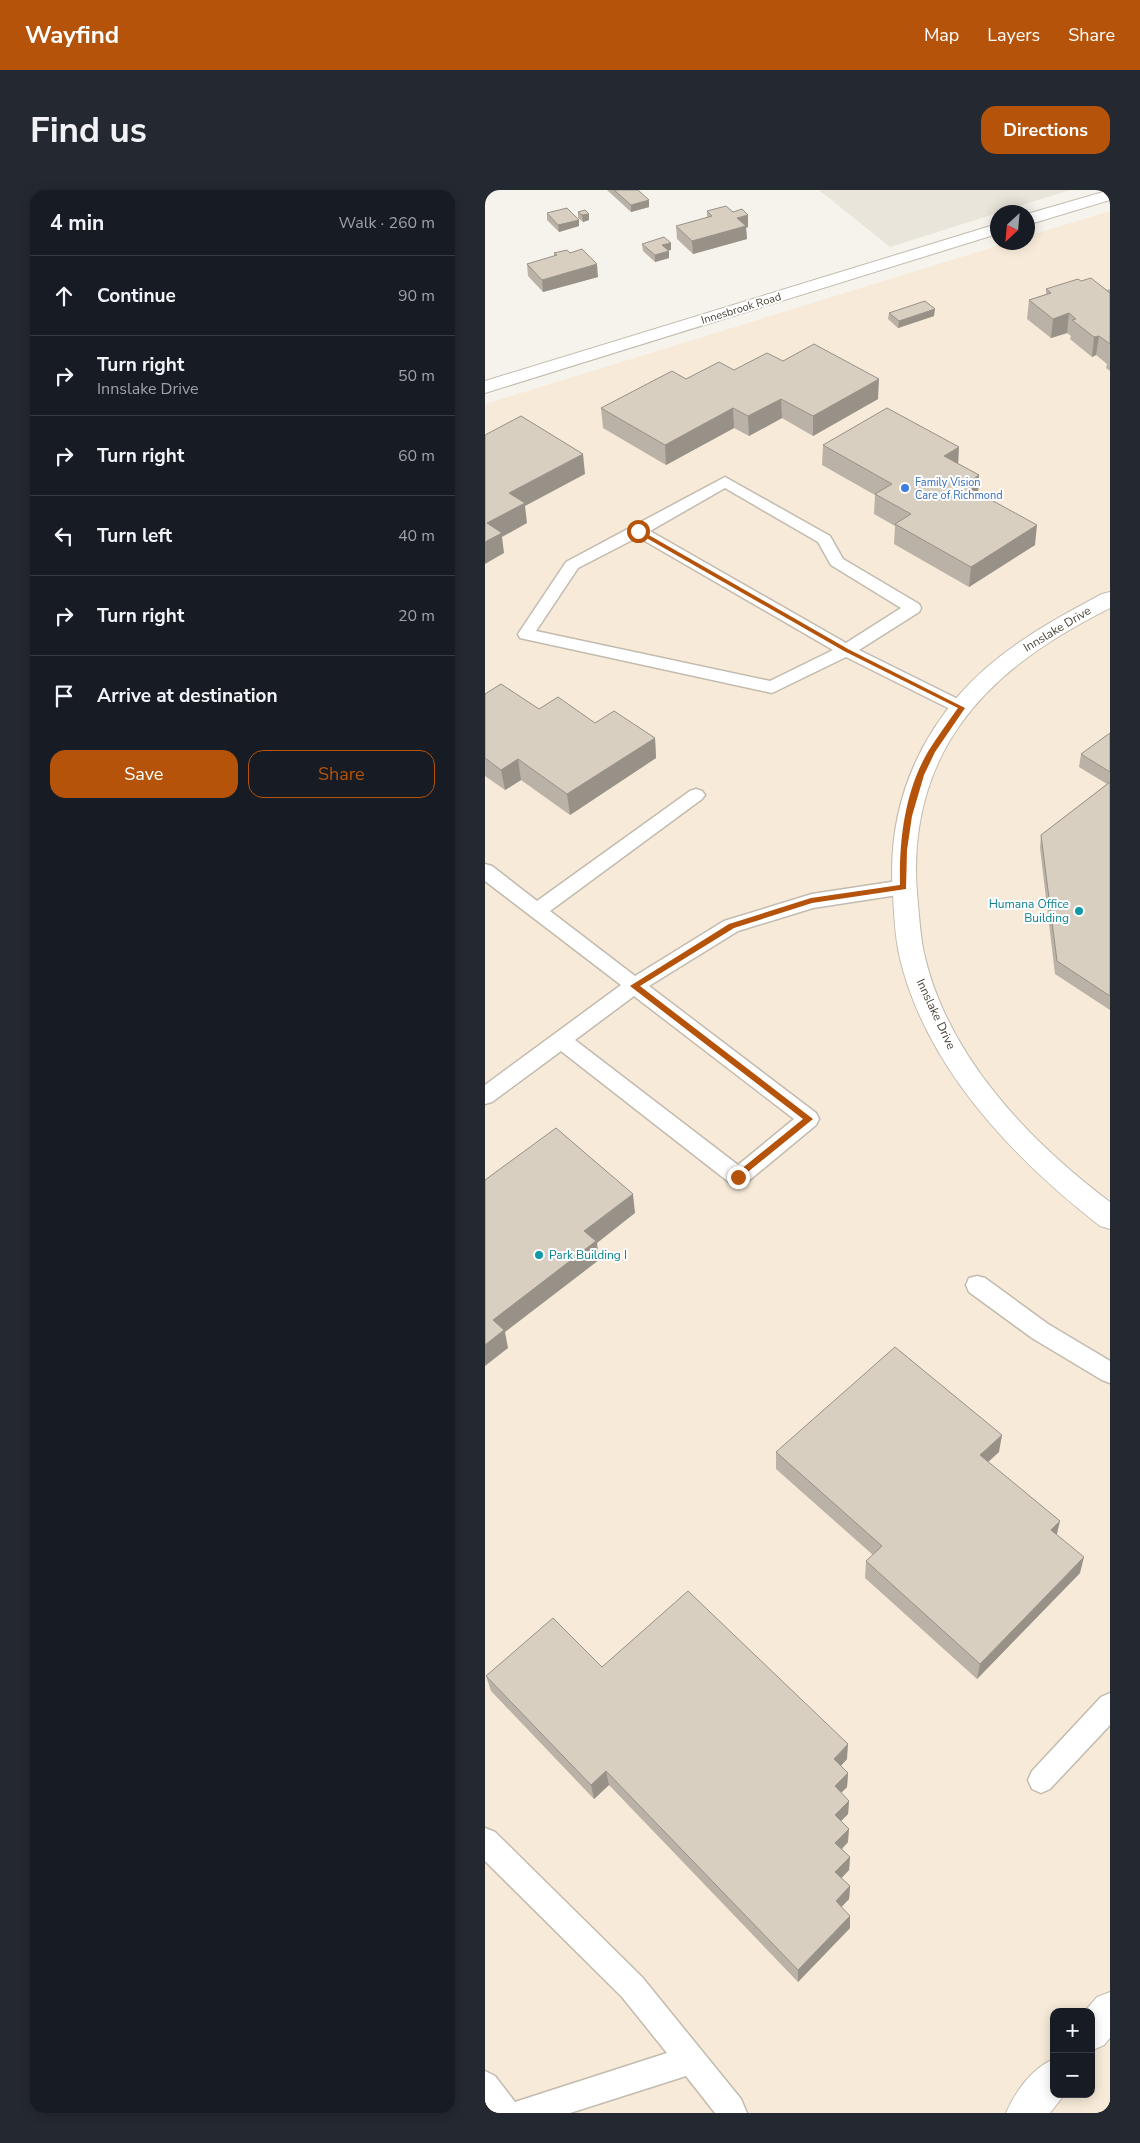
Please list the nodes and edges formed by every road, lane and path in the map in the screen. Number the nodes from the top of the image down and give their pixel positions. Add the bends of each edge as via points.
1 (1110, 195) edge
2 (1035, 218) edge
3 (990, 231) edge
4 (485, 387) edge
5 (638, 531) junction
6 (1110, 599) edge
7 (846, 650) junction
8 (962, 708) junction
9 (696, 795) dead end
10 (485, 871) edge
11 (904, 887) junction
12 (537, 911) junction
13 (634, 986) junction
14 (561, 1040) junction
15 (485, 1096) edge
16 (1110, 1218) edge
17 (977, 1285) dead end
18 (1110, 1373) edge
19 (1110, 1706) edge
20 (1041, 1780) dead end
21 (485, 1842) edge
22 (1110, 2010) edge
23 (1095, 2027) edge
24 (691, 2060) junction
25 (1050, 2083) edge
26 (485, 2086) edge
27 (505, 2113) edge
28 (523, 2113) edge
29 (732, 2113) edge
30 (1025, 2113) edge

1 - 2 street
3 - 4 street, Innesbrook Road
5 - 7 lane
5 - 7 lane via 725,482 824,539 837,562 913,608
5 - 7 lane via 572,565 526,634 772,687
6 - 8 street, Innslake Drive via 1022,649 987,679
7 - 8 lane
8 - 11 street, Innslake Drive via 931,751 920,775 908,816 903,850
9 - 12 lane
10 - 12 lane
11 - 13 lane via 811,901 731,926
11 - 16 street, Innslake Drive via 912,959 920,982 943,1034 973,1083 1043,1164
12 - 13 lane
13 - 14 lane
13 - 14 lane via 809,1119 738,1177
14 - 15 lane
17 - 18 lane via 1040,1331
19 - 20 lane
21 - 24 lane via 631,1987
22 - 23 street
24 - 28 lane
24 - 29 lane
25 - 30 street
26 - 27 lane

